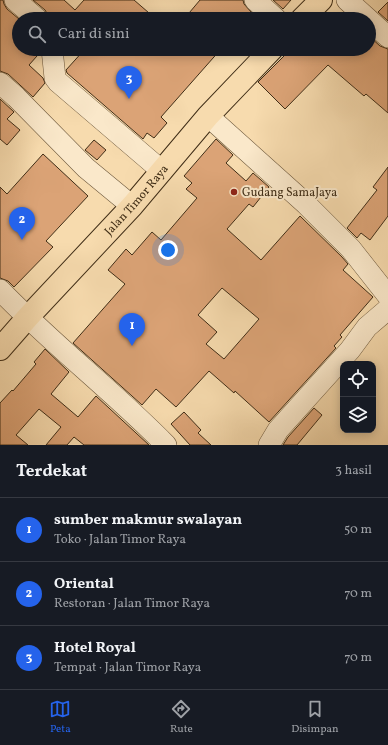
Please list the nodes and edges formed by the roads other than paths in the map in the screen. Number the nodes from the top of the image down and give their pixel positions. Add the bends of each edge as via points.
1 (15, 0) edge
2 (255, 0) edge
3 (321, 0) edge
4 (347, 0) edge
5 (29, 12) edge
6 (268, 12) edge
7 (309, 12) edge
8 (360, 12) edge
9 (376, 27) edge
10 (388, 37) edge
11 (53, 56) edge
12 (265, 56) edge
13 (0, 83) edge
14 (208, 116) junction
15 (162, 171) junction
16 (132, 206) junction
17 (0, 290) edge
18 (388, 296) edge
19 (388, 309) edge
20 (28, 317) junction
21 (0, 349) edge
22 (166, 445) edge
23 (269, 445) edge

1 - 5 street
2 - 6 street
3 - 7 highway
4 - 8 street
9 - 10 street
11 - 15 street via 55,78 58,82
12 - 14 highway, Jalan Timor Raya
13 - 16 street via 86,168
14 - 15 highway, Jalan Timor Raya
14 - 18 street via 351,248
15 - 16 highway, Jalan Timor Raya
16 - 20 highway, Jalan Timor Raya
17 - 20 street
19 - 23 street via 367,327 350,350 278,430
20 - 21 highway, Jalan Timor Raya
20 - 22 street

